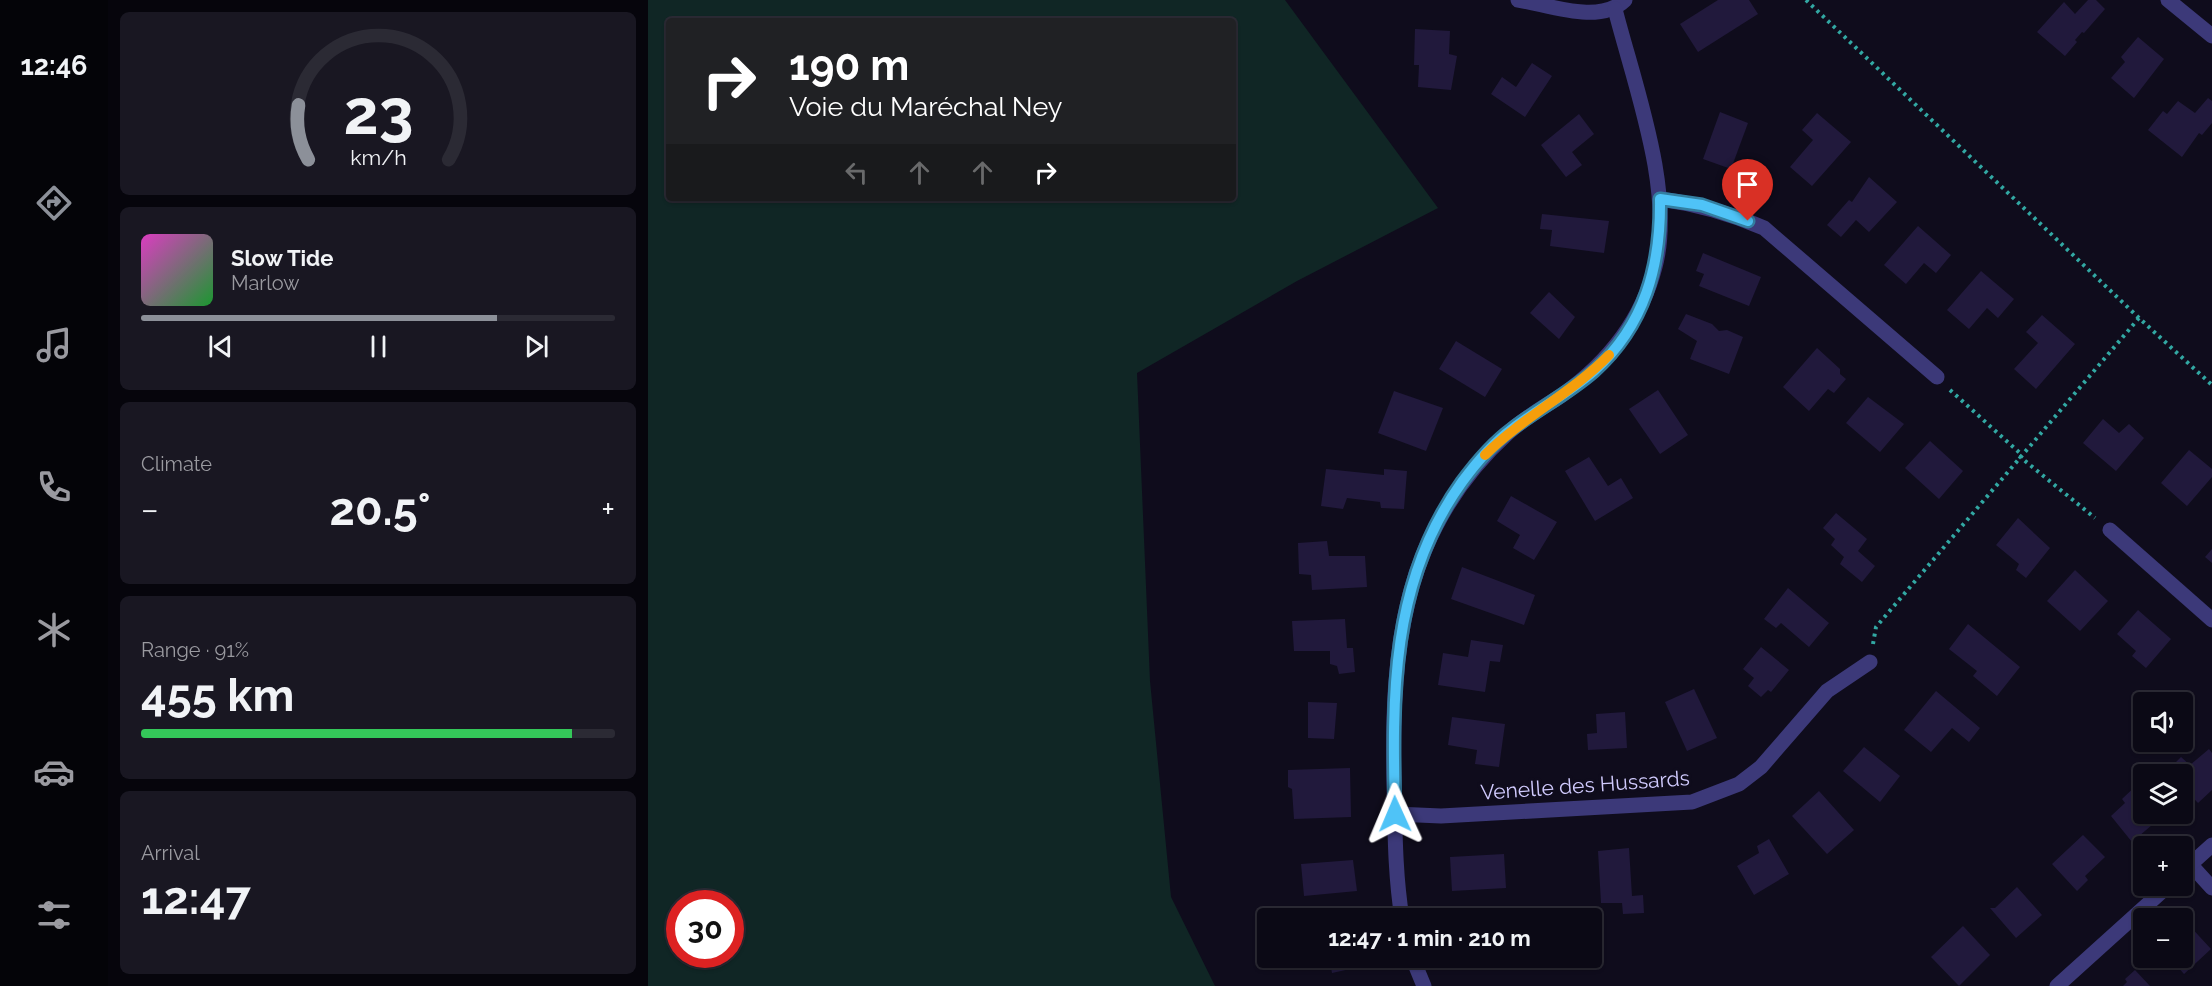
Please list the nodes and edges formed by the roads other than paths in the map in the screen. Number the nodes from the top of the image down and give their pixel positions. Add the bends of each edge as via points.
1 (1518, 0) edge
2 (2168, 0) edge
3 (1620, 5) edge
4 (2212, 36) edge
5 (1660, 199) junction
6 (1937, 377) road end
7 (2110, 530) road end
8 (2212, 620) edge
9 (1869, 662) road end
10 (1395, 814) junction
11 (2212, 845) edge
12 (2193, 863) edge
13 (2193, 874) edge
14 (2212, 888) edge
15 (2157, 896) edge
16 (1401, 908) edge
17 (1417, 968) edge
18 (1424, 986) edge
19 (2057, 986) edge

1 - 3 street via 1558,9
2 - 4 street
3 - 5 street
5 - 6 street via 1702,205 1764,228
5 - 10 street via 1656,266 1630,328 1593,371 1510,430 1482,457 1445,510 1419,560 1398,647 1393,738
7 - 8 street
9 - 10 street, Venelle des Hussards via 1827,691 1761,767 1717,794 1692,802 1441,816
10 - 16 street
11 - 12 street
13 - 14 street
15 - 19 street
17 - 18 street

